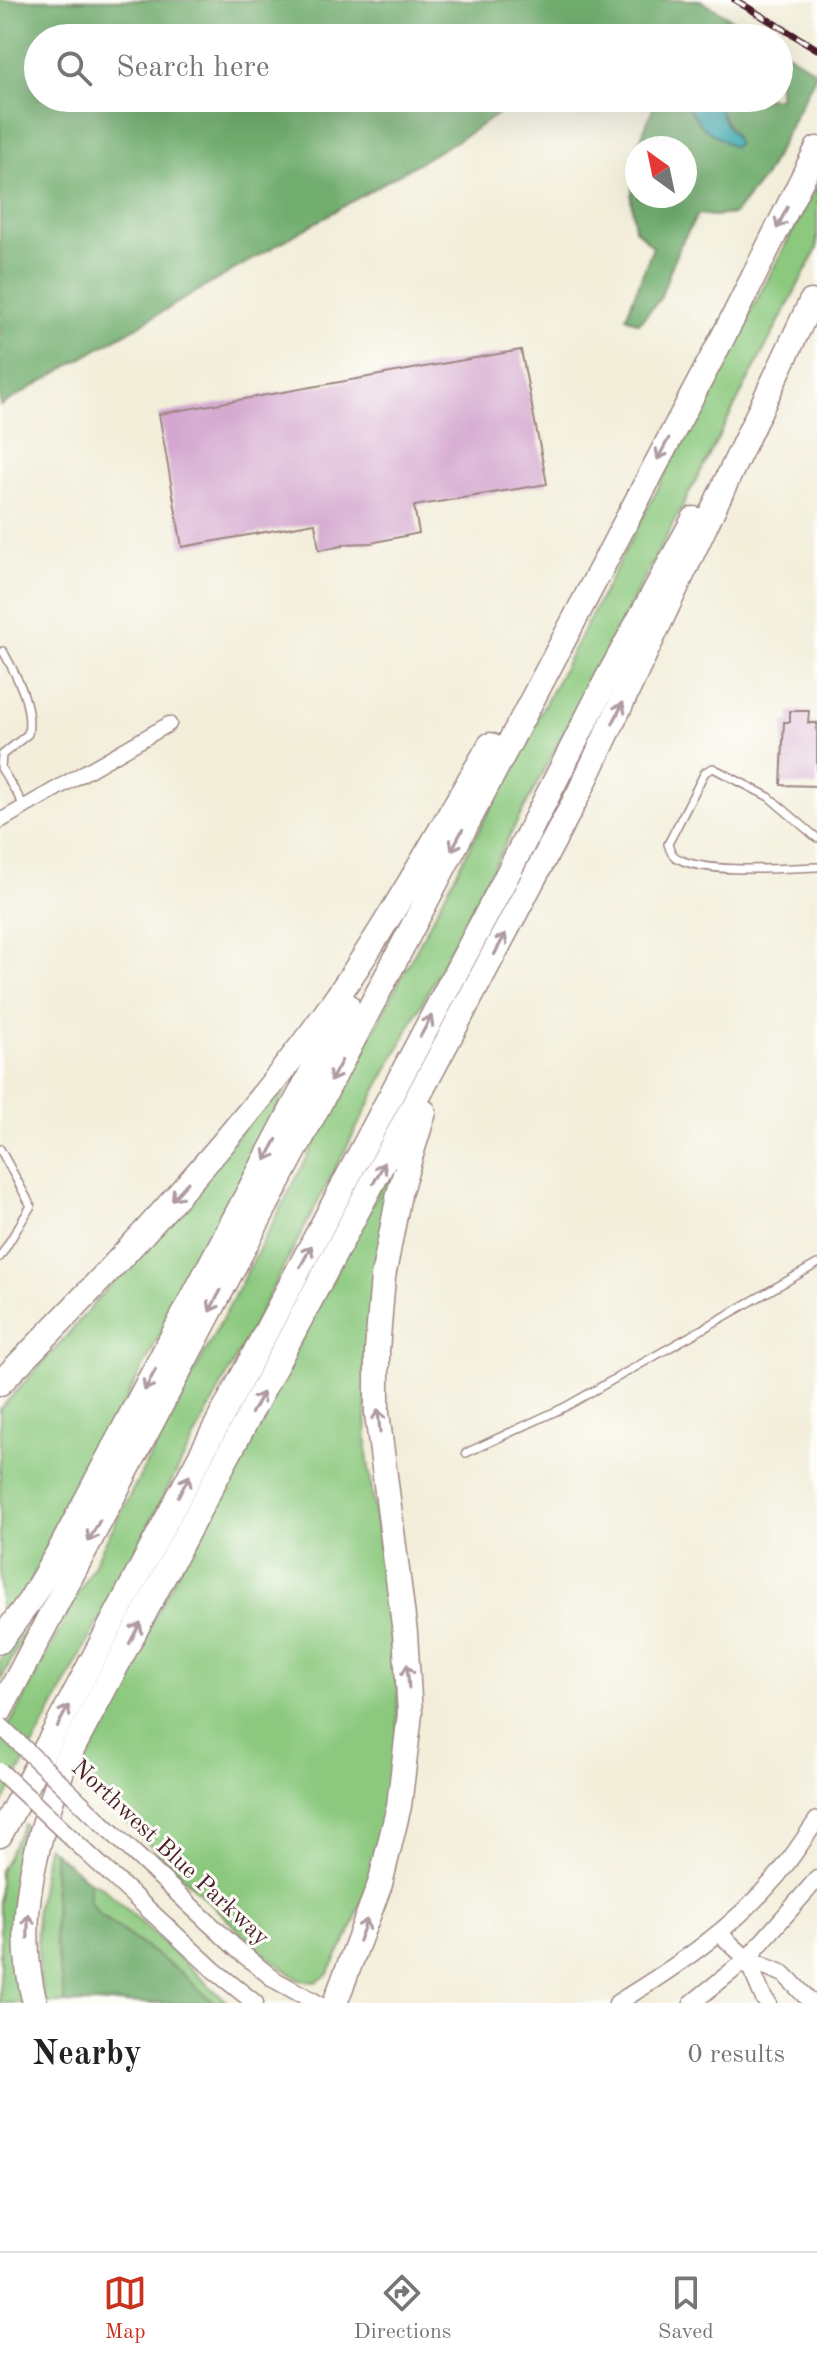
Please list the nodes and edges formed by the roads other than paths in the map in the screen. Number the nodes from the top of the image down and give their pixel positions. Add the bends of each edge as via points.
1 (817, 149) edge
2 (814, 297) edge
3 (636, 499) junction
4 (3, 651) dead end
5 (169, 724) dead end
6 (25, 807) junction
7 (0, 821) edge
8 (817, 838) edge
9 (424, 858) junction
10 (817, 867) edge
11 (450, 1038) junction
12 (0, 1149) edge
13 (0, 1257) edge
14 (817, 1264) edge
15 (0, 1383) edge
16 (466, 1453) dead end
17 (0, 1641) edge
18 (0, 1711) edge
19 (0, 1725) edge
20 (0, 1771) edge
21 (817, 1820) edge
22 (0, 1835) edge
23 (817, 1879) edge
24 (719, 1933) junction
25 (747, 1959) junction
26 (35, 2003) edge
27 (255, 2003) edge
28 (317, 2003) edge
29 (335, 2003) edge
30 (617, 2003) edge
31 (692, 2003) edge
32 (768, 2003) edge
33 (812, 2003) edge

1 -> 3 highway
11 -> 2 highway via 580,791
22 -> 2 highway via 608,677
3 - 9 highway
3 -> 18 highway
4 - 6 lane via 31,716 28,734 2,755 1,768
5 - 6 street
6 - 7 street
8 - 10 lane via 769,797 713,768 705,772 668,844 679,860 716,868
9 -> 15 highway via 320,1021 276,1079 79,1304
9 -> 17 highway via 62,1546
26 -> 11 highway via 27,1949 33,1858 65,1763
29 -> 11 highway via 380,1884 399,1806 409,1729 405,1633 377,1413 377,1350 383,1277 399,1194
12 - 13 lane via 31,1206
14 - 16 lane via 565,1407
19 - 28 street, Northwest Blue Parkway, bridge via 238,1950 275,1980
20 - 27 street, bridge
21 - 24 street via 777,1876
23 - 25 street
24 - 25 street
24 - 30 street
25 - 31 street
25 - 32 street
25 - 33 street via 784,1974

